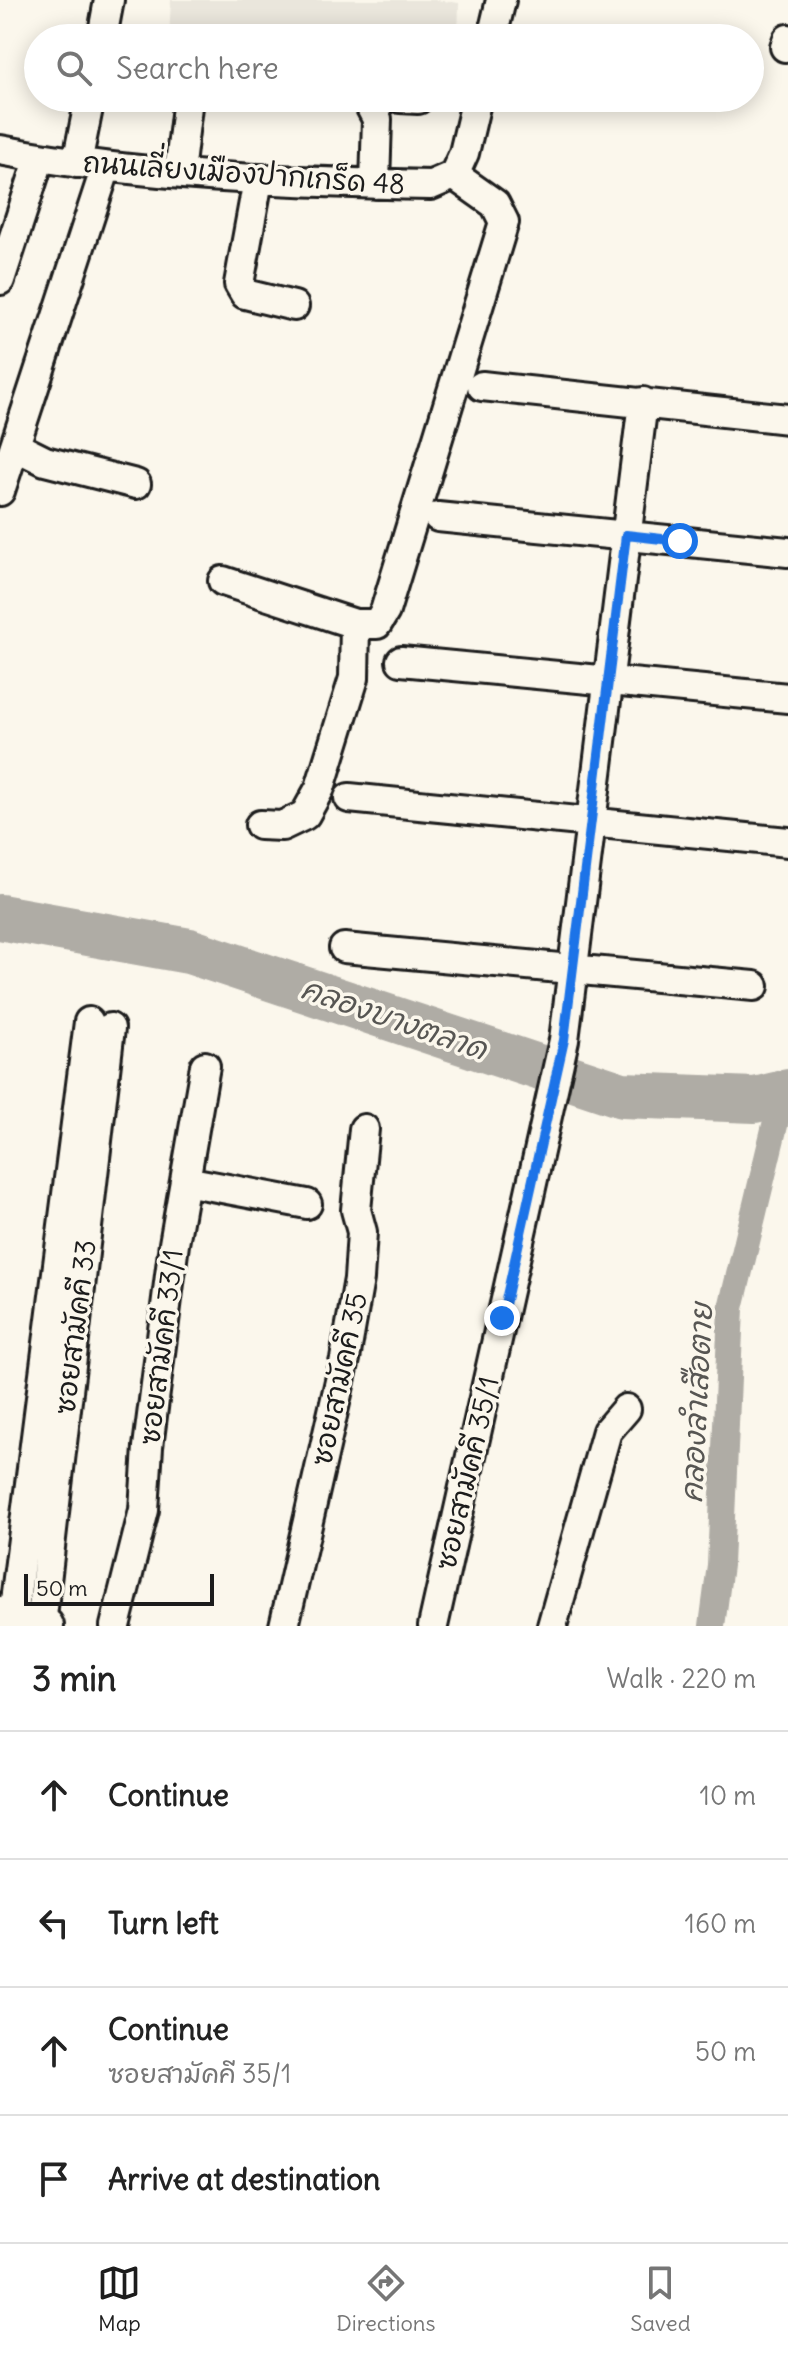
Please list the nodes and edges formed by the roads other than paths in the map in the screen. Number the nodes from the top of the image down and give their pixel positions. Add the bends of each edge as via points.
1 (109, 0) edge
2 (501, 0) edge
3 (105, 24) edge
4 (495, 24) edge
5 (87, 112) edge
6 (186, 112) edge
7 (373, 112) edge
8 (474, 112) edge
9 (0, 150) edge
10 (40, 157) junction
11 (77, 163) junction
12 (106, 167) junction
13 (179, 173) junction
14 (454, 175) junction
15 (258, 180) junction
16 (375, 184) junction
17 (0, 280) edge
18 (294, 306) dead end
19 (482, 386) dead end
20 (643, 402) junction
21 (788, 419) edge
22 (15, 446) junction
23 (136, 484) dead end
24 (0, 491) edge
25 (438, 517) dead end
26 (626, 535) junction
27 (788, 552) edge
28 (223, 581) dead end
29 (355, 624) junction
30 (401, 661) dead end
31 (608, 679) junction
32 (788, 698) edge
33 (349, 798) dead end
34 (591, 820) junction
35 (260, 825) dead end
36 (788, 842) edge
37 (344, 948) dead end
38 (573, 969) junction
39 (754, 986) dead end
40 (99, 1025) dead end
41 (205, 1066) dead end
42 (364, 1129) dead end
43 (185, 1181) junction
44 (307, 1204) dead end
45 (626, 1409) dead end
46 (24, 1621) edge
47 (115, 1626) edge
48 (284, 1626) edge
49 (433, 1626) edge
50 (552, 1626) edge

1 - 3 street
2 - 4 street
5 - 11 street
6 - 13 street
7 - 16 street
8 - 14 street
9 - 10 street, ถนนเลี่ยงเมืองปากเกร็ด 48
10 - 11 street, ถนนเลี่ยงเมืองปากเกร็ด 48
10 - 17 street
11 - 12 street, ถนนเลี่ยงเมืองปากเกร็ด 48
12 - 13 street, ถนนเลี่ยงเมืองปากเกร็ด 48
12 - 22 street
13 - 15 street, ถนนเลี่ยงเมืองปากเกร็ด 48
14 - 16 street, ถนนเลี่ยงเมืองปากเกร็ด 48 via 431,185
14 - 29 street via 495,204 504,222 385,611 377,624
15 - 16 street, ถนนเลี่ยงเมืองปากเกร็ด 48
15 - 18 street via 239,284 245,294
19 - 20 street
20 - 21 street
20 - 26 street, ซอยสามัคคี 35/1
22 - 23 street via 45,461
22 - 24 street
25 - 26 street
26 - 27 street
26 - 31 street, ซอยสามัคคี 35/1
28 - 29 street
29 - 35 street via 354,678 320,788 305,815 282,826
30 - 31 street
31 - 32 street
31 - 34 street, ซอยสามัคคี 35/1
33 - 34 street
34 - 36 street
34 - 38 street, ซอยสามัคคี 35/1
37 - 38 street
38 - 39 street
38 - 49 street, ซอยสามัคคี 35/1 via 564,1040
40 - 46 street
41 - 43 street, ซอยสามัคคี 33/1
42 - 48 street, ซอยสามัคคี 35 via 356,1210 362,1232 359,1279
43 - 44 street
43 - 47 street, ซอยสามัคคี 33/1 via 144,1510
45 - 50 street via 607,1431

